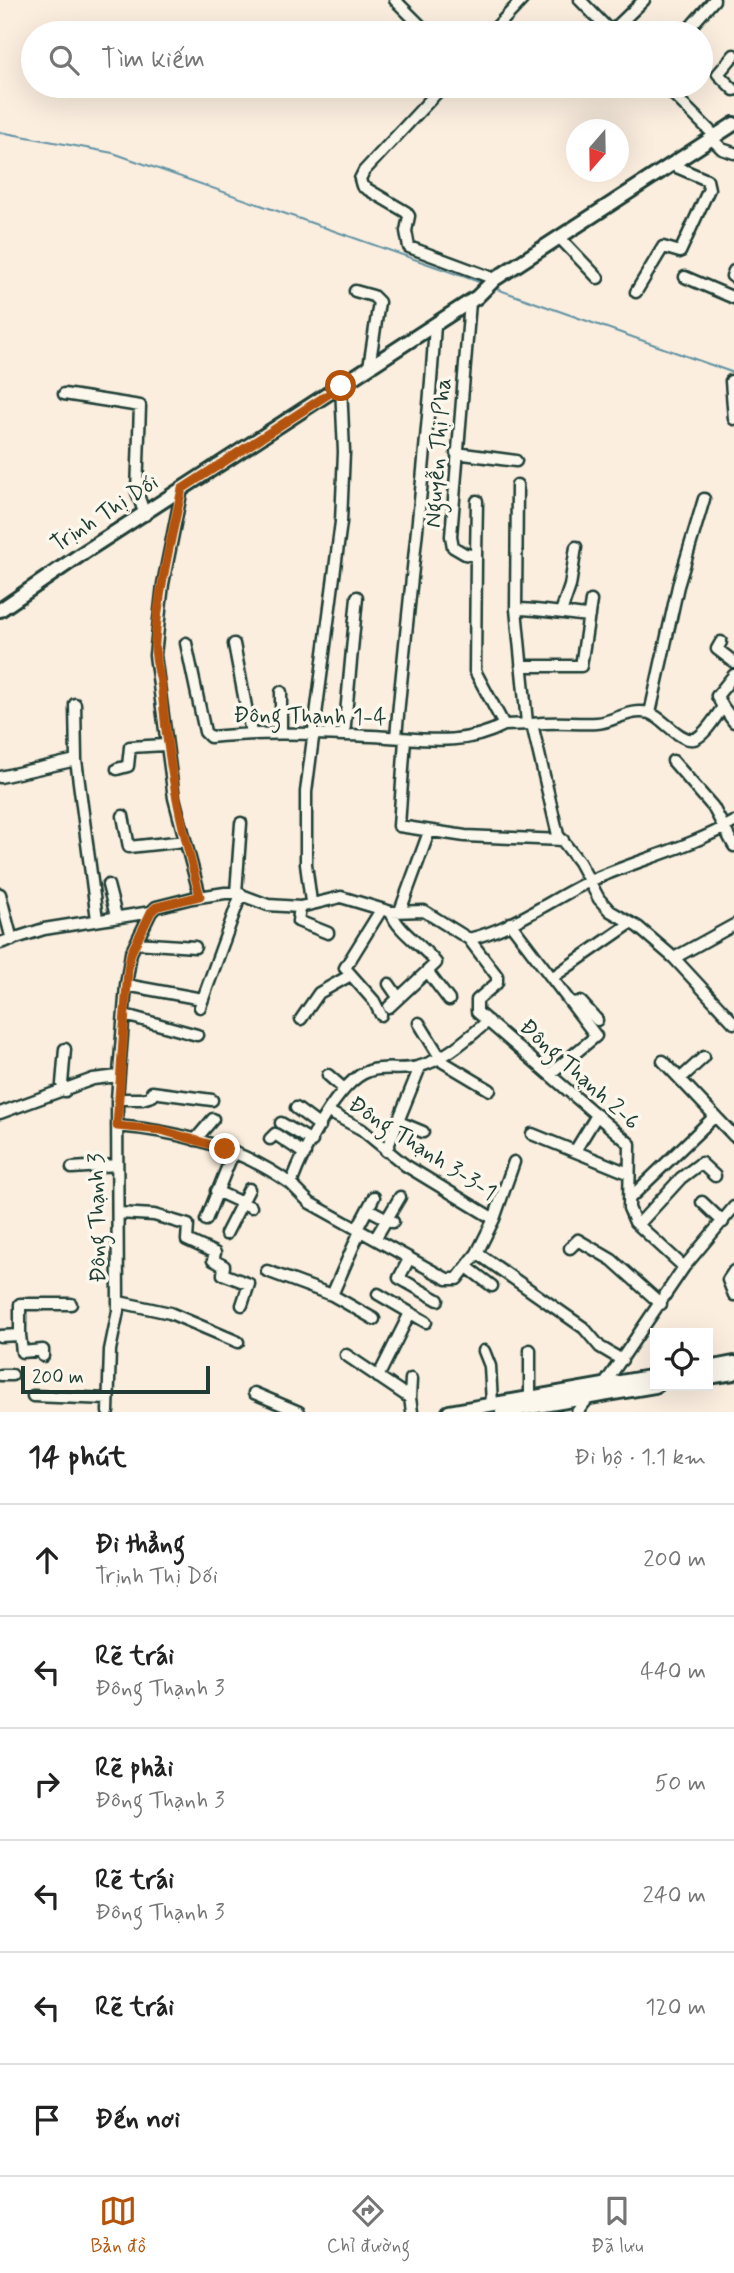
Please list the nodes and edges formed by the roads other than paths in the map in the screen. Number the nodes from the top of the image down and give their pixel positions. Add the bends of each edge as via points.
1 (396, 0) edge
2 (522, 0) edge
3 (645, 0) edge
4 (714, 0) edge
5 (587, 2) edge
6 (416, 21) edge
7 (502, 21) edge
8 (602, 21) edge
9 (624, 21) edge
10 (695, 21) edge
11 (734, 55) edge
12 (734, 90) edge
13 (432, 98) edge
14 (676, 98) edge
15 (734, 124) edge
16 (713, 137) junction
17 (734, 153) edge
18 (672, 165) junction
19 (559, 237) junction
20 (685, 277) dead end
21 (598, 278) dead end
22 (494, 280) junction
23 (355, 291) dead end
24 (636, 292) dead end
25 (475, 298) junction
26 (734, 298) edge
27 (435, 324) junction
28 (369, 367) junction
29 (731, 382) dead end
30 (341, 386) junction
31 (64, 394) dead end
32 (734, 418) edge
33 (456, 453) junction
34 (516, 461) dead end
35 (517, 485) dead end
36 (182, 489) junction
37 (704, 499) dead end
38 (477, 501) dead end
39 (145, 514) junction
40 (576, 547) dead end
41 (476, 556) junction
42 (357, 597) dead end
43 (591, 601) dead end
44 (0, 610) edge
45 (516, 610) junction
46 (561, 612) junction
47 (589, 616) junction
48 (721, 642) dead end
49 (186, 643) dead end
50 (234, 644) dead end
51 (734, 662) edge
52 (521, 666) junction
53 (734, 675) edge
54 (281, 692) dead end
55 (75, 704) dead end
56 (723, 707) junction
57 (650, 713) junction
58 (734, 722) edge
59 (530, 723) junction
60 (504, 725) junction
61 (251, 733) junction
62 (281, 733) junction
63 (312, 734) junction
64 (344, 735) junction
65 (401, 738) junction
66 (165, 745) junction
67 (76, 760) junction
68 (673, 761) dead end
69 (117, 769) dead end
70 (0, 777) edge
71 (123, 816) dead end
72 (734, 822) edge
73 (241, 823) dead end
74 (724, 828) junction
75 (429, 832) junction
76 (563, 840) junction
77 (185, 841) junction
78 (734, 846) edge
79 (589, 882) junction
80 (108, 885) dead end
81 (239, 893) junction
82 (0, 894) edge
83 (200, 896) junction
84 (311, 902) junction
85 (300, 907) junction
86 (391, 911) junction
87 (151, 912) junction
88 (116, 916) junction
89 (97, 919) junction
90 (510, 923) junction
91 (631, 923) junction
92 (734, 925) edge
93 (328, 933) dead end
94 (469, 939) junction
95 (12, 940) junction
96 (0, 943) edge
97 (136, 943) junction
98 (195, 947) dead end
99 (674, 958) junction
100 (427, 971) junction
101 (349, 976) junction
102 (553, 977) junction
103 (389, 984) dead end
104 (126, 985) junction
105 (398, 997) junction
106 (449, 1000) dead end
107 (572, 1003) junction
108 (125, 1015) junction
109 (300, 1019) dead end
110 (597, 1020) dead end
111 (488, 1021) junction
112 (419, 1023) dead end
113 (734, 1023) edge
114 (197, 1035) dead end
115 (65, 1049) dead end
116 (439, 1056) junction
117 (704, 1057) dead end
118 (663, 1061) dead end
119 (420, 1067) junction
120 (551, 1073) junction
121 (328, 1075) dead end
122 (118, 1076) junction
123 (680, 1079) junction
124 (344, 1089) junction
125 (490, 1090) dead end
126 (65, 1091) junction
127 (117, 1099) junction
128 (212, 1100) dead end
129 (296, 1108) dead end
130 (329, 1112) junction
131 (0, 1113) edge
132 (597, 1115) junction
133 (715, 1116) junction
134 (213, 1119) dead end
135 (399, 1122) junction
136 (281, 1123) dead end
137 (117, 1126) junction
138 (320, 1126) junction
139 (423, 1132) dead end
140 (532, 1134) dead end
141 (734, 1136) edge
142 (270, 1139) dead end
143 (195, 1140) junction
144 (312, 1141) junction
145 (386, 1151) junction
146 (575, 1151) junction
147 (233, 1153) junction
148 (304, 1154) junction
149 (514, 1162) dead end
150 (117, 1165) junction
151 (72, 1168) dead end
152 (628, 1173) junction
153 (715, 1176) dead end
154 (291, 1184) junction
155 (249, 1189) dead end
156 (216, 1191) junction
157 (374, 1197) dead end
158 (400, 1197) dead end
159 (629, 1199) junction
160 (702, 1202) dead end
161 (246, 1205) junction
162 (734, 1207) edge
163 (368, 1209) junction
164 (118, 1213) junction
165 (494, 1219) junction
166 (205, 1220) dead end
167 (390, 1221) junction
168 (723, 1222) junction
169 (638, 1225) junction
170 (358, 1230) junction
171 (226, 1234) dead end
172 (375, 1239) junction
173 (570, 1248) dead end
174 (477, 1253) junction
175 (409, 1259) junction
176 (467, 1267) junction
177 (684, 1268) junction
178 (267, 1271) dead end
179 (734, 1271) edge
180 (492, 1286) dead end
181 (377, 1294) dead end
182 (332, 1295) junction
183 (734, 1295) edge
184 (438, 1300) dead end
185 (118, 1302) junction
186 (71, 1304) dead end
187 (661, 1304) junction
188 (242, 1305) dead end
189 (410, 1313) junction
190 (374, 1319) dead end
191 (426, 1322) dead end
192 (20, 1335) junction
193 (0, 1336) edge
194 (238, 1342) dead end
195 (530, 1350) dead end
196 (484, 1351) dead end
197 (345, 1355) dead end
198 (43, 1356) dead end
199 (622, 1360) junction
200 (734, 1363) edge
201 (713, 1367) edge
202 (734, 1373) edge
203 (0, 1375) edge
204 (12, 1375) dead end
205 (713, 1376) edge
206 (378, 1377) junction
207 (650, 1377) edge
208 (411, 1379) dead end
209 (604, 1385) junction
210 (650, 1387) edge
211 (254, 1393) dead end
212 (33, 1396) dead end
213 (590, 1396) junction
214 (410, 1398) junction
215 (530, 1398) junction
216 (108, 1399) junction
217 (497, 1408) edge
218 (108, 1412) edge
219 (299, 1412) edge
220 (412, 1412) edge
221 (449, 1412) edge
222 (577, 1412) edge

1 - 6 street
2 - 7 street
3 - 9 street
4 - 10 street
5 - 8 street
11 - 12 street via 718,74
13 - 22 street via 364,171 362,186 406,212 409,247
14 - 16 street
15 - 16 main road, Trịnh Thị Dối
16 - 17 street via 722,149
16 - 18 main road, Trịnh Thị Dối
18 - 19 main road, Trịnh Thị Dối
18 - 24 street via 707,180 709,189 680,252 663,247
19 - 21 street
19 - 22 main road, Trịnh Thị Dối
20 - 26 street
22 - 25 main road, Trịnh Thị Dối
23 - 28 street via 379,302
25 - 27 main road, Trịnh Thị Dối
25 - 33 street, Nguyễn Thị Pha
27 - 28 main road, Trịnh Thị Dối
27 - 65 street via 428,441 406,623
28 - 30 main road, Trịnh Thị Dối
29 - 32 street
30 - 36 main road, Trịnh Thị Dối
30 - 63 street via 341,522
31 - 39 street via 140,406 138,492
33 - 34 street
33 - 41 street, Nguyễn Thị Pha via 453,547
35 - 45 street
36 - 39 main road, Trịnh Thị Dối
36 - 66 street via 155,642
37 - 57 street via 678,586
38 - 41 street
39 - 44 main road, Trịnh Thị Dối
40 - 46 street
41 - 60 street via 475,671
42 - 64 street
43 - 47 street
45 - 46 street
45 - 52 street
46 - 47 street
47 - 52 street via 581,666
48 - 51 street via 717,649
49 - 61 street, Đông Thạnh 1-4 via 205,732 209,737
50 - 61 street
52 - 59 street
53 - 56 street via 717,696
54 - 62 street
55 - 67 street
56 - 57 street via 694,739 686,739
56 - 58 street
57 - 59 street via 631,713 601,723
59 - 60 street
59 - 76 street
60 - 65 street, Đông Thạnh 1-4 via 465,740
61 - 62 street, Đông Thạnh 1-4
62 - 63 street, Đông Thạnh 1-4
63 - 64 street, Đông Thạnh 1-4
63 - 84 street via 306,792
64 - 65 street, Đông Thạnh 1-4
65 - 75 street via 399,826
66 - 69 street via 130,747 128,766
66 - 77 street
67 - 70 street
67 - 89 street
68 - 74 street via 713,807
71 - 77 street via 129,847
72 - 74 street
73 - 81 street
74 - 78 street
74 - 79 street
75 - 76 street
75 - 86 street
76 - 79 street
77 - 83 street
79 - 90 street
79 - 91 street via 610,911
80 - 88 street
81 - 83 street
81 - 85 street via 268,905
81 - 104 street via 201,1003
82 - 95 street
83 - 87 street
84 - 85 street
84 - 86 street via 341,897
85 - 93 street via 298,921
86 - 94 street via 424,911
86 - 100 street via 393,920 436,963
86 - 101 street via 345,968
87 - 88 street
87 - 97 street, Đông Thạnh 3
88 - 89 street
89 - 95 street
90 - 94 street
90 - 102 street
91 - 99 street
91 - 102 street
92 - 99 street
94 - 111 street, Đông Thạnh 2-6 via 497,976 497,983 475,1006
95 - 96 street
97 - 98 street
97 - 104 street, Đông Thạnh 3
99 - 113 street
100 - 105 street
100 - 106 street
101 - 105 street via 385,1011
101 - 109 street via 318,993
102 - 107 street
103 - 105 street
104 - 108 street, Đông Thạnh 3
107 - 110 street via 580,1002
107 - 120 street via 596,1036
108 - 114 street
108 - 122 street, Đông Thạnh 3
111 - 116 street, Đông Thạnh 2-6
111 - 120 street, Đông Thạnh 2-6
112 - 116 street
115 - 126 street
116 - 119 street, Đông Thạnh 2-6
116 - 125 street
117 - 123 street
118 - 123 street
119 - 124 street, Đông Thạnh 2-6 via 369,1071
119 - 135 street
120 - 132 street, Đông Thạnh 2-6
121 - 124 street
122 - 126 street via 93,1079
122 - 127 street, Đông Thạnh 3
123 - 133 street
124 - 130 street, Đông Thạnh 2-6
126 - 131 street
127 - 128 street via 142,1099 164,1091
127 - 137 street, Đông Thạnh 3
129 - 138 street
130 - 138 street, Đông Thạnh 2-6
130 - 145 street, Đông Thạnh 3-3-1 via 361,1129
132 - 146 street
132 - 152 street, Đông Thạnh 2-6 via 630,1144
133 - 141 street
133 - 159 street
134 - 143 street
135 - 139 street
135 - 145 street
136 - 144 street
137 - 143 street via 161,1130
137 - 150 street, Đông Thạnh 3
138 - 144 street, Đông Thạnh 2-6
140 - 146 street
142 - 148 street via 275,1134
143 - 147 street
144 - 148 street, Đông Thạnh 2-6
145 - 165 street, Đông Thạnh 3-3-1
146 - 152 street
147 - 154 street via 266,1166
147 - 156 street
148 - 154 street, Đông Thạnh 2-6
149 - 165 street
150 - 151 street
150 - 164 street, Đông Thạnh 3
152 - 159 street, Đông Thạnh 2-6
153 - 169 street via 701,1163
154 - 170 street via 310,1203
155 - 161 street
156 - 161 street
156 - 166 street
157 - 163 street
158 - 167 street
159 - 169 street, Đông Thạnh 2-6
160 - 168 street
161 - 171 street
162 - 168 street
163 - 167 street
163 - 170 street
164 - 185 street, Đông Thạnh 3
164 - 188 street via 154,1214 188,1225 187,1240 215,1253 213,1260 224,1266 223,1274 249,1284
165 - 174 street
167 - 172 street
168 - 177 street
169 - 177 street, Đông Thạnh 2-6
170 - 172 street
170 - 182 street
172 - 175 street
173 - 187 street via 578,1240 598,1251
174 - 176 street
174 - 199 street
175 - 176 street via 454,1281
175 - 184 street via 398,1278
176 - 180 street
177 - 187 street
178 - 182 street
179 - 183 street via 728,1280
181 - 189 street
182 - 190 street
185 - 194 street via 170,1313
185 - 216 street, Đông Thạnh 3
186 - 192 street via 20,1304
187 - 199 street
189 - 191 street
189 - 206 street
192 - 193 street
192 - 198 street via 22,1352 43,1350
195 - 215 street
196 - 217 street
197 - 206 street
199 - 209 street
200 - 201 main road
202 - 205 main road
203 - 204 street
206 - 214 street
207 - 209 main road
208 - 214 street
209 - 215 main road
210 - 213 main road
211 - 219 street
212 - 216 street
213 - 217 main road
213 - 222 street
214 - 220 street
215 - 217 main road
216 - 218 street, Đông Thạnh 3
217 - 221 main road

